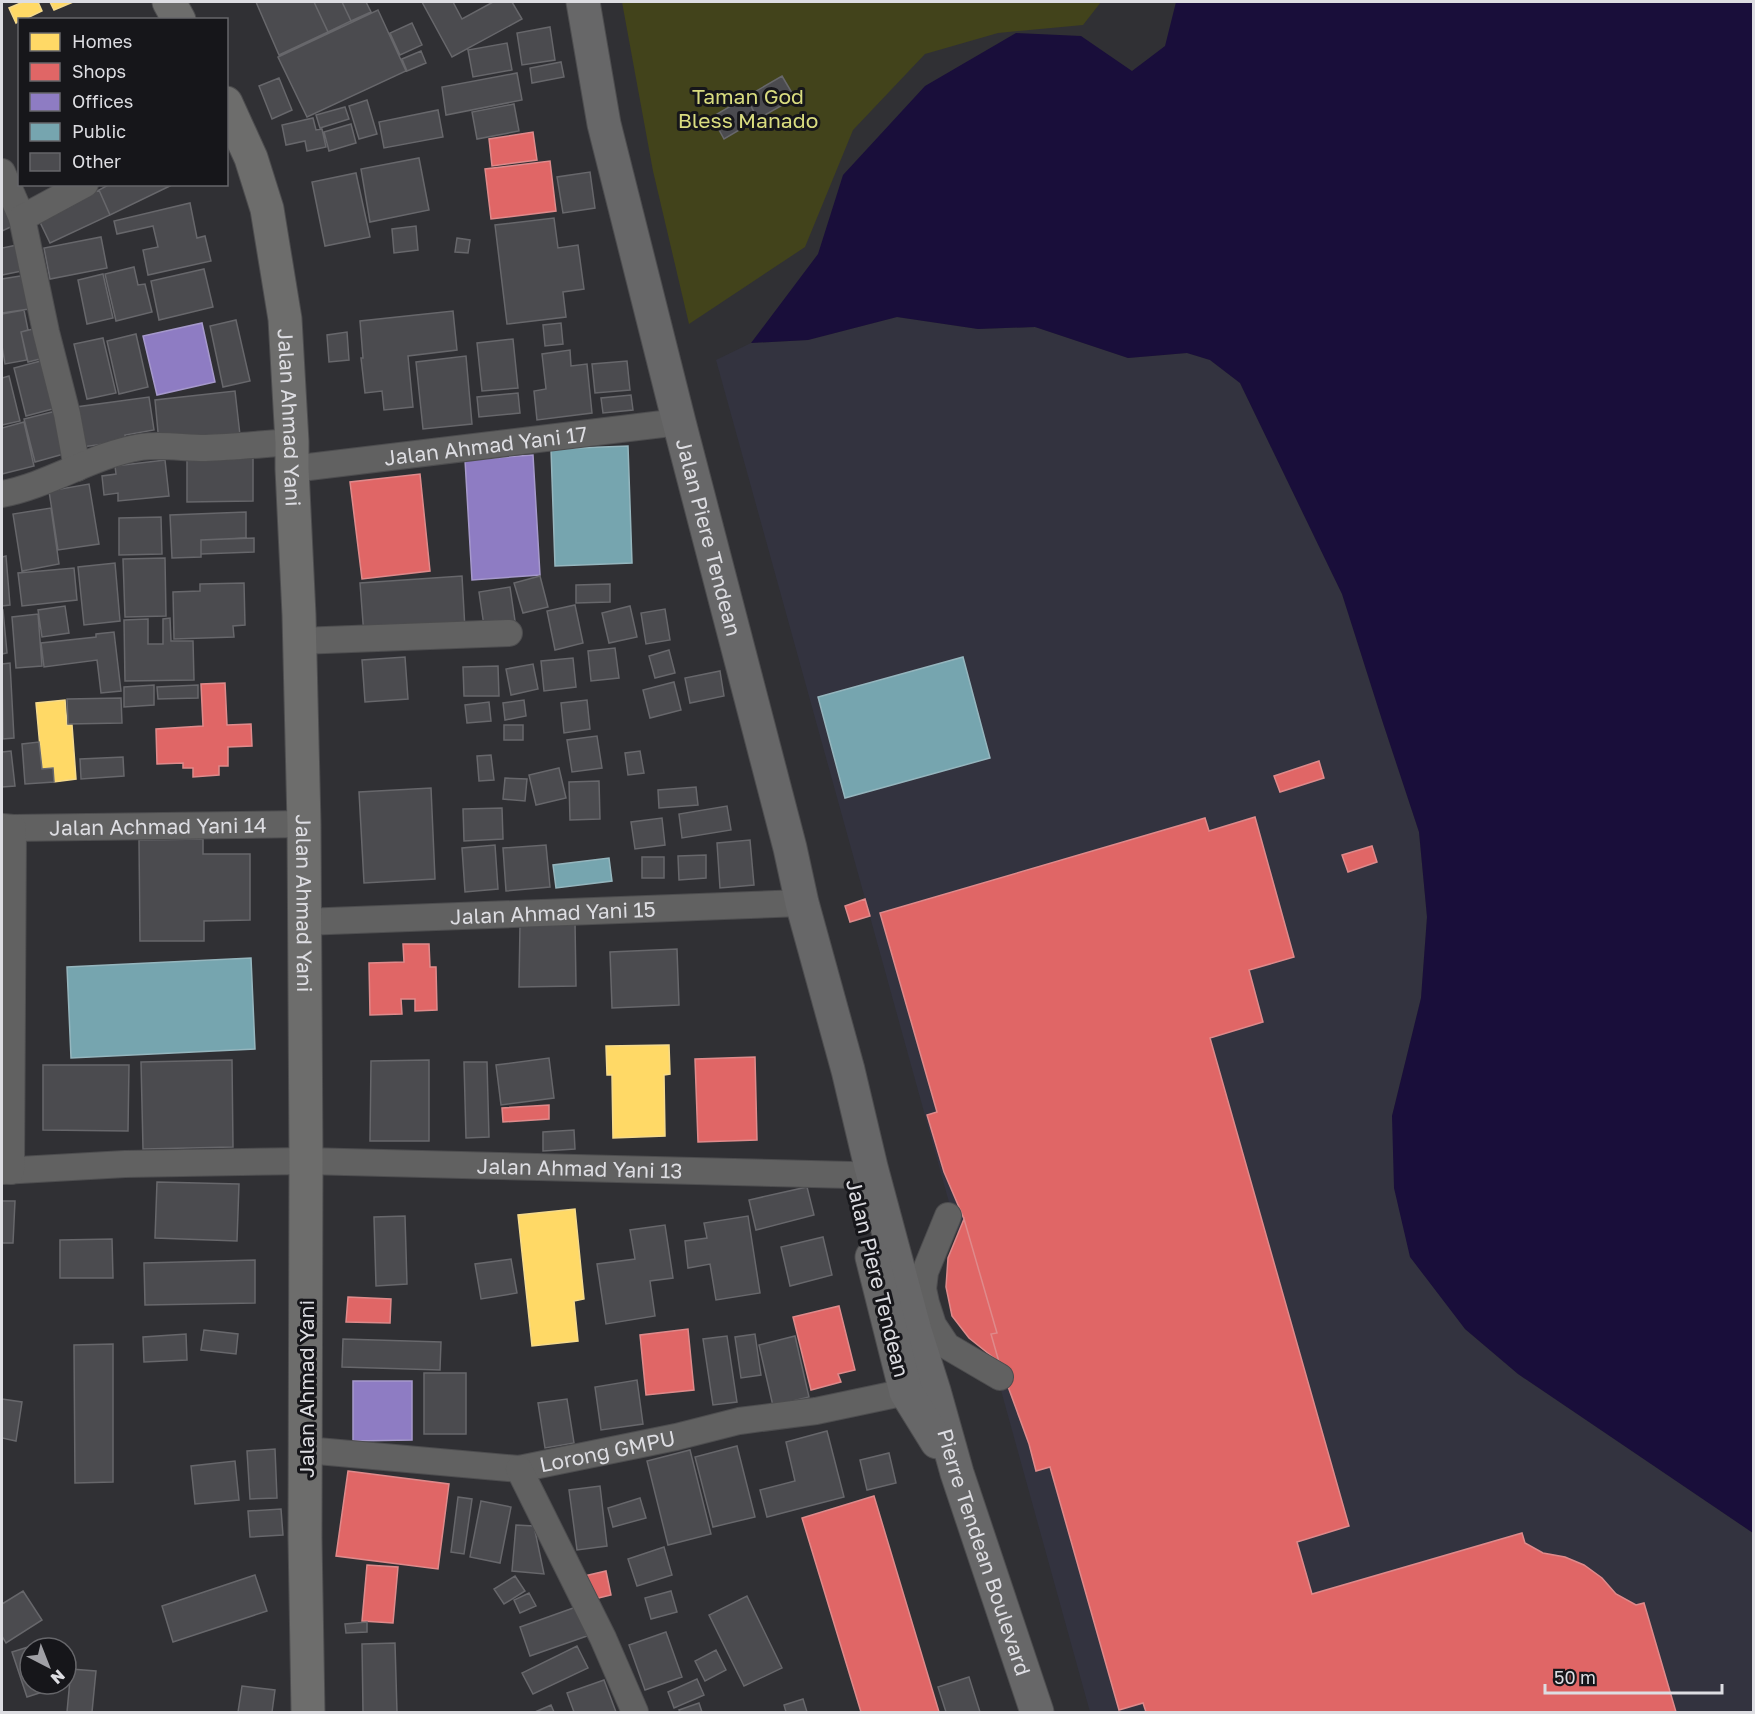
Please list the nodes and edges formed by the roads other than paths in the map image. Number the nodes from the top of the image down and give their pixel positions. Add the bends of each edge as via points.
1 (169, 2) edge
2 (583, 2) edge
3 (178, 18) edge
4 (228, 108) edge
5 (2, 172) edge
6 (81, 186) edge
7 (22, 218) junction
8 (679, 422) junction
9 (292, 455) junction
10 (77, 468) junction
11 (2, 494) edge
12 (509, 633) dead end
13 (299, 641) junction
14 (304, 824) junction
15 (7, 827) edge
16 (802, 903) junction
17 (303, 922) junction
18 (848, 1070) junction
19 (306, 1161) junction
20 (6, 1171) edge
21 (851, 1175) junction
22 (948, 1216) dead end
23 (894, 1252) junction
24 (925, 1272) junction
25 (947, 1346) junction
26 (1000, 1377) dead end
27 (923, 1385) junction
28 (306, 1450) junction
29 (519, 1469) junction
30 (308, 1713) edge
31 (635, 1713) edge
32 (1037, 1713) edge

1 - 3 main road
2 - 8 highway, Jalan Piere Tendean via 604,124
4 - 9 main road, Jalan Ahmad Yani via 251,158 267,209 285,319
5 - 7 street
6 - 7 street
7 - 10 street
8 - 9 street, Jalan Ahmad Yani 17
8 - 16 highway, Jalan Piere Tendean
9 - 10 street, Jalan Ahmad Yani 17 via 141,447
9 - 13 main road, Jalan Ahmad Yani
10 - 11 street, Jalan Ahmad Yani 17
12 - 13 street
13 - 14 main road, Jalan Ahmad Yani
14 - 15 street, Jalan Achmad Yani 14
14 - 17 main road, Jalan Ahmad Yani
15 - 20 street
16 - 17 street, Jalan Ahmad Yani 15
16 - 18 highway, Jalan Piere Tendean
17 - 19 main road, Jalan Ahmad Yani
18 - 21 highway, Jalan Piere Tendean
18 - 23 highway, Jalan Piere Tendean
19 - 20 street, Jalan Ahmad Yani 13 via 125,1164
19 - 21 street, Jalan Ahmad Yani 13
19 - 28 main road, Jalan Ahmad Yani
21 - 27 highway, Jalan Piere Tendean
22 - 24 street
23 - 24 street
23 - 27 highway, Jalan Piere Tendean via 915,1331
24 - 25 street via 926,1304 933,1325
25 - 26 street
25 - 27 street
27 - 29 street, Lorong GMPU
27 - 32 highway, Pierre Tendean Boulevard via 957,1473
28 - 29 street, Lorong GMPU
28 - 30 main road, Jalan Ahmad Yani
29 - 31 street via 603,1638

